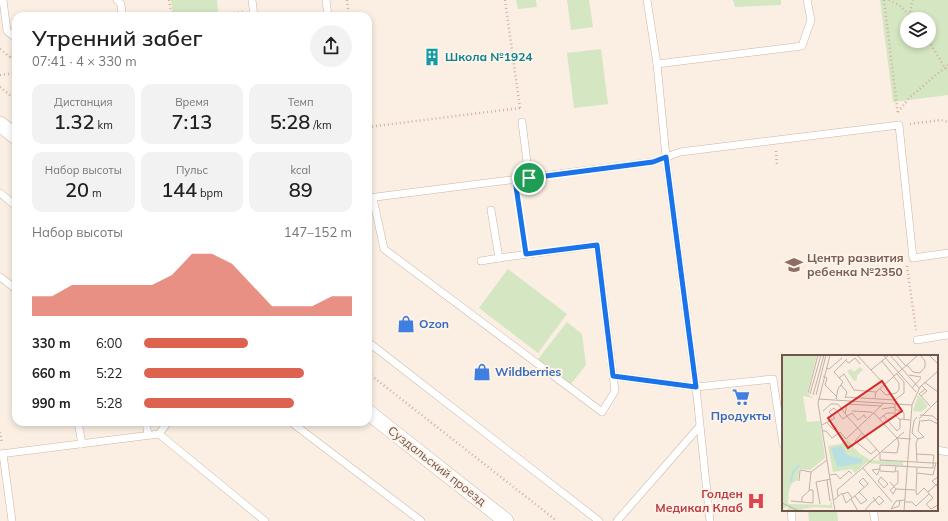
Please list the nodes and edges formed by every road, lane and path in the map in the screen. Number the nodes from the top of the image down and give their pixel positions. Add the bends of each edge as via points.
1 (3, 0) edge
2 (117, 0) edge
3 (169, 0) edge
4 (252, 0) edge
5 (326, 0) edge
6 (347, 0) edge
7 (505, 0) edge
8 (647, 0) edge
9 (807, 0) edge
10 (884, 0) edge
11 (889, 0) edge
12 (913, 0) edge
13 (122, 12) edge
14 (171, 12) edge
15 (254, 12) edge
16 (328, 12) edge
17 (348, 12) edge
18 (906, 12) edge
19 (910, 12) edge
20 (12, 35) edge
21 (933, 48) edge
22 (0, 49) edge
23 (12, 54) edge
24 (10, 57) joint
25 (657, 64) junction
26 (948, 65) edge
27 (946, 69) edge
28 (12, 74) edge
29 (0, 75) edge
30 (0, 87) edge
31 (12, 97) edge
32 (520, 108) junction
33 (898, 112) junction
34 (522, 122) joint
35 (948, 122) edge
36 (918, 123) dead end
37 (0, 124) edge
38 (899, 125) junction
39 (372, 126) edge
40 (12, 134) edge
41 (666, 157) junction
42 (529, 178) junction
43 (515, 180) junction
44 (0, 193) edge
45 (372, 198) edge
46 (372, 202) edge
47 (12, 203) edge
48 (491, 210) dead end
49 (948, 253) edge
50 (526, 254) junction
51 (499, 258) junction
52 (481, 261) dead end
53 (0, 278) edge
54 (12, 286) edge
55 (948, 335) edge
56 (917, 340) dead end
57 (372, 345) edge
58 (372, 376) edge
59 (613, 376) junction
60 (696, 387) junction
61 (372, 415) edge
62 (79, 426) edge
63 (147, 426) edge
64 (165, 426) edge
65 (296, 426) edge
66 (699, 427) junction
67 (159, 434) junction
68 (148, 435) junction
69 (782, 438) edge
70 (82, 444) junction
71 (938, 450) edge
72 (948, 452) edge
73 (1, 454) edge
74 (791, 511) edge
75 (873, 511) edge
76 (12, 521) edge
77 (264, 521) edge
78 (421, 521) edge
79 (506, 521) edge
80 (557, 521) edge
81 (599, 521) edge
82 (617, 521) edge
83 (710, 521) edge
84 (792, 521) edge
85 (875, 521) edge

1 - 20 lane via 7,31
2 - 13 lane via 121,4
3 - 14 path
4 - 15 lane
5 - 16 lane
6 - 17 path
7 - 32 path
8 - 25 lane
9 - 25 lane via 811,20 802,46
10 - 33 path
11 - 18 path
12 - 19 path
21 - 27 path
22 - 24 path
23 - 24 path
25 - 41 lane
26 - 27 path
27 - 33 path via 910,97
28 - 29 path
30 - 31 path
32 - 34 path
32 - 39 path
33 - 38 path
34 - 42 lane
35 - 36 path via 941,120
37 - 40 street
38 - 41 lane via 680,152
38 - 49 lane via 913,258
41 - 42 lane via 653,162
41 - 60 lane
42 - 43 lane
43 - 45 lane
43 - 50 path
44 - 47 lane
46 - 59 lane via 384,249 602,412 615,391
48 - 51 lane
50 - 51 lane
50 - 59 lane via 597,245
51 - 52 lane
53 - 54 lane
55 - 56 lane
57 - 81 lane
58 - 80 path
59 - 60 lane
60 - 66 lane
60 - 69 lane via 773,379
61 - 79 street, Суздальский проезд
62 - 70 lane
63 - 68 lane
64 - 67 lane
65 - 78 lane
66 - 82 lane
66 - 83 lane
67 - 68 lane
67 - 77 lane
68 - 70 lane
70 - 73 lane
71 - 72 lane
73 - 76 lane
74 - 84 lane
75 - 85 lane

